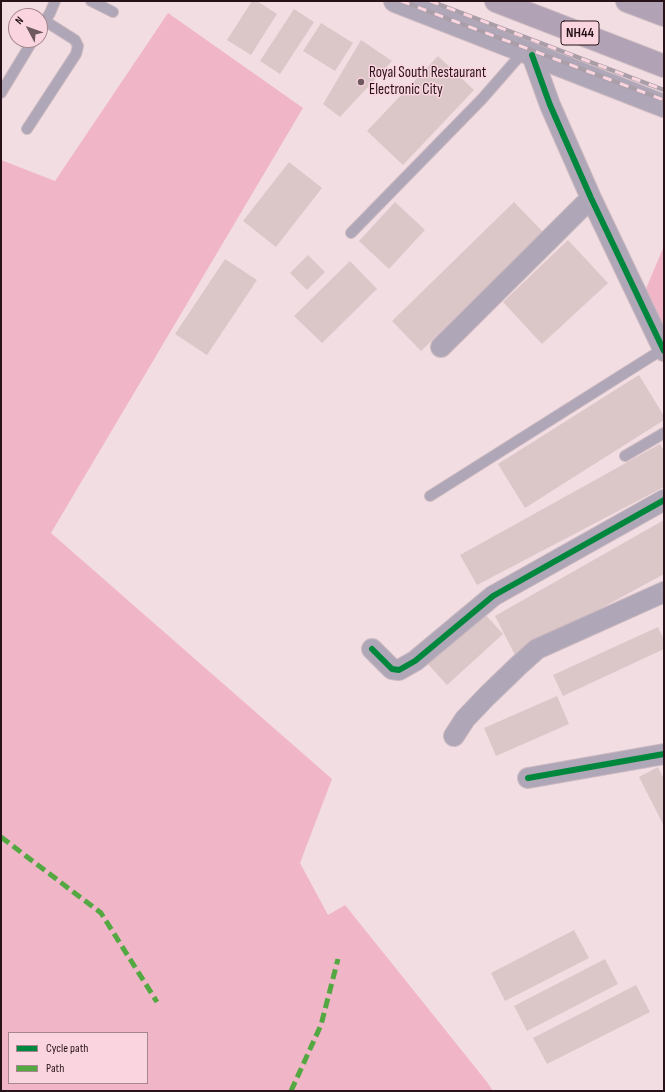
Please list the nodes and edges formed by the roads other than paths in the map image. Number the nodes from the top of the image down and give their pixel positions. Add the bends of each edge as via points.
1 (55, 1) edge
2 (92, 1) edge
3 (395, 1) edge
4 (496, 1) edge
5 (627, 1) edge
6 (113, 12) dead end
7 (48, 14) edge
8 (664, 15) edge
9 (48, 28) edge
10 (28, 48) edge
11 (528, 53) junction
12 (664, 66) edge
13 (1, 93) edge
14 (664, 106) edge
15 (27, 129) dead end
16 (591, 198) junction
17 (351, 233) dead end
18 (441, 347) dead end
19 (664, 350) edge
20 (664, 433) edge
21 (625, 456) dead end
22 (430, 496) dead end
23 (664, 500) edge
24 (664, 592) edge
25 (372, 649) dead end
26 (454, 736) dead end
27 (664, 754) edge
28 (528, 778) dead end

1 - 7 lane
2 - 6 lane
3 - 11 street
4 - 12 highway, NH44
5 - 8 highway
9 - 15 lane via 75,40 78,46 76,54
10 - 13 lane
11 - 14 street
11 - 16 street
11 - 17 lane
16 - 18 street
16 - 19 street
19 - 22 lane
20 - 21 lane
23 - 25 street via 493,596 415,661 399,670 392,669
24 - 26 street via 538,649 487,696
27 - 28 street

